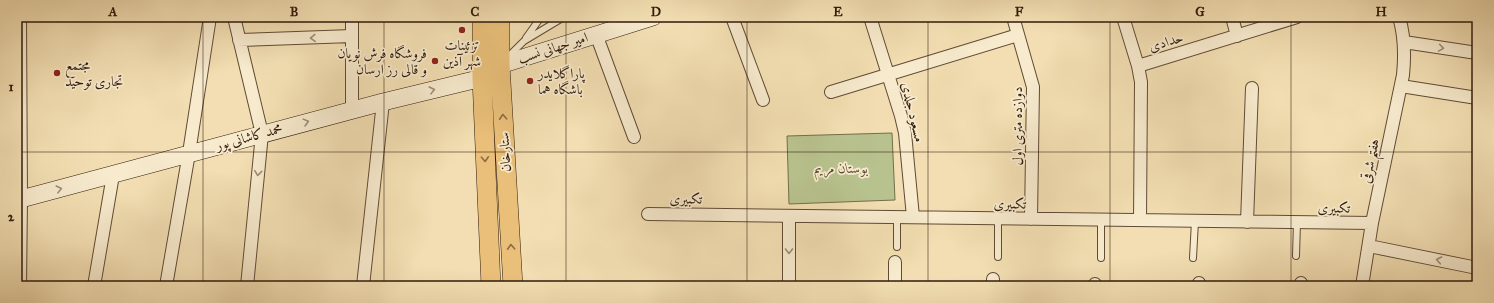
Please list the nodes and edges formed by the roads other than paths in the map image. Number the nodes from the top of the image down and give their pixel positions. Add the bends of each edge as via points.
1 (20, 17) edge
2 (210, 17) edge
3 (234, 17) edge
4 (352, 17) edge
5 (482, 17) edge
6 (500, 17) edge
7 (541, 17) edge
8 (564, 17) edge
9 (653, 17) edge
10 (732, 17) edge
11 (870, 17) edge
12 (1013, 17) edge
13 (1123, 17) edge
14 (1232, 17) edge
15 (1297, 17) edge
16 (1399, 17) edge
17 (596, 34) junction
18 (1018, 35) junction
19 (352, 36) junction
20 (1237, 36) junction
21 (240, 40) junction
22 (524, 41) junction
23 (1404, 42) junction
24 (18, 52) edge
25 (1477, 53) edge
26 (500, 65) junction
27 (1138, 66) junction
28 (889, 75) junction
29 (482, 78) junction
30 (1401, 86) junction
31 (1252, 88) dead end
32 (831, 92) dead end
33 (1477, 98) edge
34 (763, 100) dead end
35 (383, 102) junction
36 (352, 110) junction
37 (262, 134) junction
38 (634, 137) dead end
39 (189, 153) junction
40 (113, 175) junction
41 (19, 199) edge
42 (648, 214) dead end
43 (789, 216) junction
44 (897, 217) junction
45 (913, 217) junction
46 (998, 218) junction
47 (1031, 219) junction
48 (1101, 220) junction
49 (1140, 220) junction
50 (1195, 221) junction
51 (1247, 222) junction
52 (1297, 222) junction
53 (1372, 223) junction
54 (1369, 246) junction
55 (897, 247) dead end
56 (1296, 256) dead end
57 (998, 257) dead end
58 (1101, 258) dead end
59 (1193, 258) dead end
60 (895, 262) dead end
61 (1477, 268) edge
62 (20, 286) edge
63 (94, 286) edge
64 (166, 286) edge
65 (247, 286) edge
66 (363, 286) edge
67 (491, 286) edge
68 (513, 286) edge
69 (789, 286) edge
70 (895, 286) edge
71 (1362, 286) edge

1 - 24 street
2 - 39 street
3 - 21 street
4 - 19 street
5 - 29 main road, ستارخان
6 - 26 main road, ستارخان
7 - 22 lane
8 - 22 lane
9 - 17 street, امیر جهانی نسب
10 - 34 street
11 - 28 street, مسعود جلدی
12 - 18 street, دوازده متری اول
13 - 27 street, حدادی
14 - 20 street
15 - 20 street, حدادی
16 - 23 street, هفتم شرقی
17 - 26 street, امیر جهانی نسب
17 - 38 street
18 - 28 street
18 - 47 street, دوازده متری اول via 1034,91
19 -> 21 street
19 - 36 street
20 - 27 street, حدادی
21 - 37 street
22 - 26 lane
23 -> 25 street
23 - 30 street, هفتم شرقی
24 - 41 street
68 -> 26 main road, ستارخان
27 - 49 street via 1141,87
28 - 32 street
28 - 45 street, مسعود جلدی via 905,133
35 -> 29 street, محمد کاشانی پور
29 -> 67 main road, ستارخان
30 - 33 street
30 - 53 street, هفتم شرقی
31 - 51 street
35 - 36 street, محمد کاشانی پور
35 - 66 street
37 -> 36 street, محمد کاشانی پور
37 - 39 street, محمد کاشانی پور
37 -> 65 street
39 - 40 street, محمد کاشانی پور
39 - 64 street
41 -> 40 street, محمد کاشانی پور
40 - 63 street
41 - 62 street
42 - 43 street, تکبیری
43 - 44 street, تکبیری
43 -> 69 street
44 - 45 street, تکبیری
44 - 55 lane
45 - 46 street, تکبیری
46 - 47 street, تکبیری
46 - 57 lane
47 - 48 street, تکبیری
48 - 49 street, تکبیری
48 - 58 lane
49 - 50 street, تکبیری
50 - 51 street, تکبیری
50 - 59 lane
51 - 52 street, تکبیری
52 - 53 street, تکبیری
52 - 56 lane
53 - 54 street, هفتم شرقی
61 -> 54 street
54 - 71 street, هفتم شرقی
60 - 70 street

